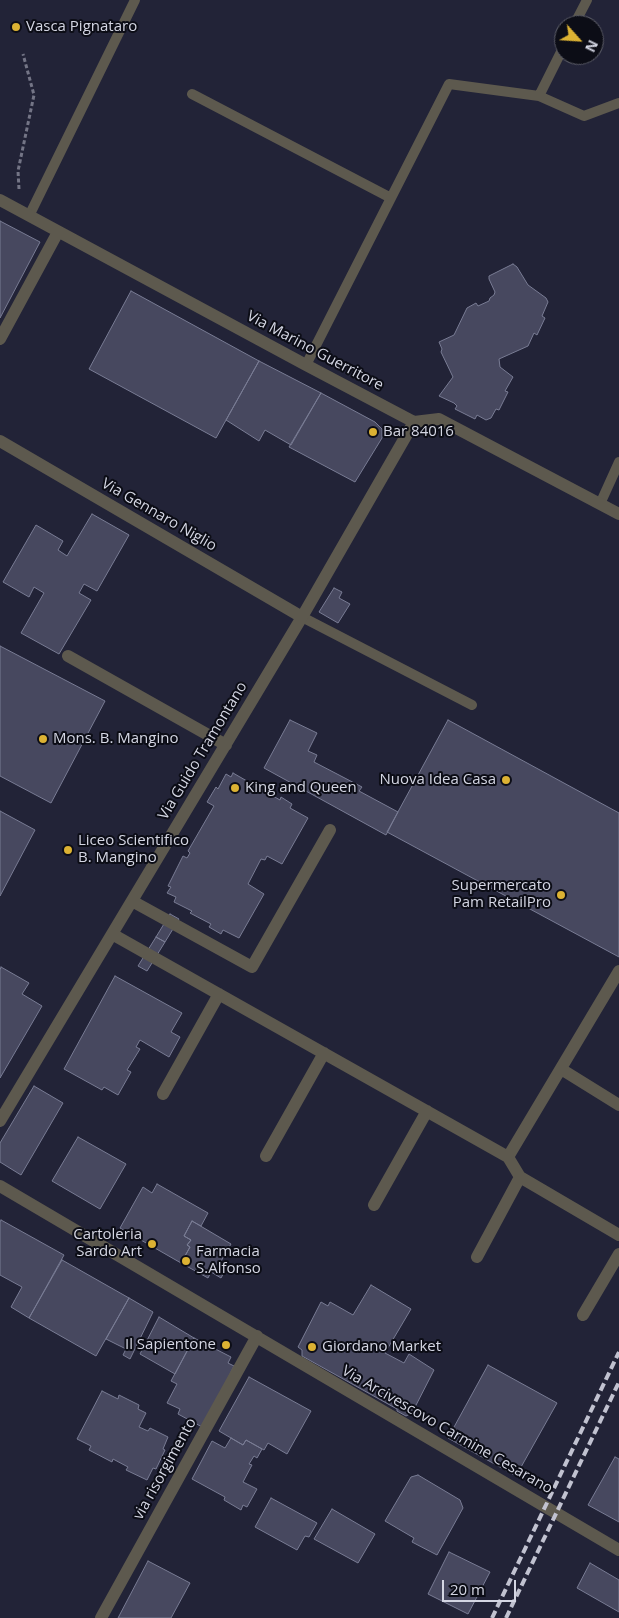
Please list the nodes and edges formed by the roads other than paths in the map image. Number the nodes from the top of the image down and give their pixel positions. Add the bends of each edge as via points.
1 (135, 0) edge
2 (587, 0) edge
3 (579, 15) edge
4 (554, 65) edge
5 (192, 94) dead end
6 (539, 96) junction
7 (619, 103) edge
8 (391, 198) junction
9 (0, 200) edge
10 (29, 216) junction
11 (58, 232) junction
12 (0, 339) edge
13 (306, 365) junction
14 (414, 422) junction
15 (0, 442) edge
16 (619, 462) edge
17 (600, 504) junction
18 (619, 514) edge
19 (302, 617) junction
20 (68, 656) dead end
21 (472, 705) dead end
22 (226, 745) junction
23 (330, 830) dead end
24 (132, 901) junction
25 (112, 934) junction
26 (619, 971) edge
27 (219, 994) junction
28 (324, 1053) junction
29 (561, 1069) junction
30 (164, 1094) dead end
31 (619, 1105) edge
32 (427, 1111) junction
33 (0, 1121) edge
34 (266, 1156) dead end
35 (508, 1157) junction
36 (520, 1177) junction
37 (0, 1186) edge
38 (374, 1205) dead end
39 (619, 1235) edge
40 (619, 1254) edge
41 (477, 1256) dead end
42 (583, 1315) dead end
43 (257, 1336) junction
44 (619, 1550) edge
45 (101, 1618) edge

1 - 10 lane
2 - 3 lane
4 - 6 lane
5 - 8 lane
6 - 7 lane via 584,116
6 - 8 lane via 449,84
8 - 13 lane
9 - 10 street, Via Marino Guerritore
10 - 11 street, Via Marino Guerritore
11 - 12 street
11 - 13 street, Via Marino Guerritore
13 - 14 street, Via Marino Guerritore
14 - 17 street via 439,419
14 - 19 street, Via Guido Tramontano
15 - 19 street, Via Gennaro Niglio
16 - 17 lane
17 - 18 street
19 - 21 lane
19 - 22 street, Via Guido Tramontano
20 - 22 street
22 - 24 street, Via Guido Tramontano
23 - 24 street via 252,967
24 - 25 street, Via Guido Tramontano
25 - 27 street
25 - 33 street, Via Guido Tramontano
26 - 29 street
27 - 28 street
27 - 30 street
28 - 32 street
28 - 34 street
29 - 31 street
29 - 35 street
32 - 35 street
32 - 38 street
35 - 36 street
36 - 39 street
36 - 41 street
37 - 43 street, Via Arcivescovo Carmine Cesarano
40 - 42 street
43 - 44 street, Via Arcivescovo Carmine Cesarano
43 - 45 street, via risorgimento

